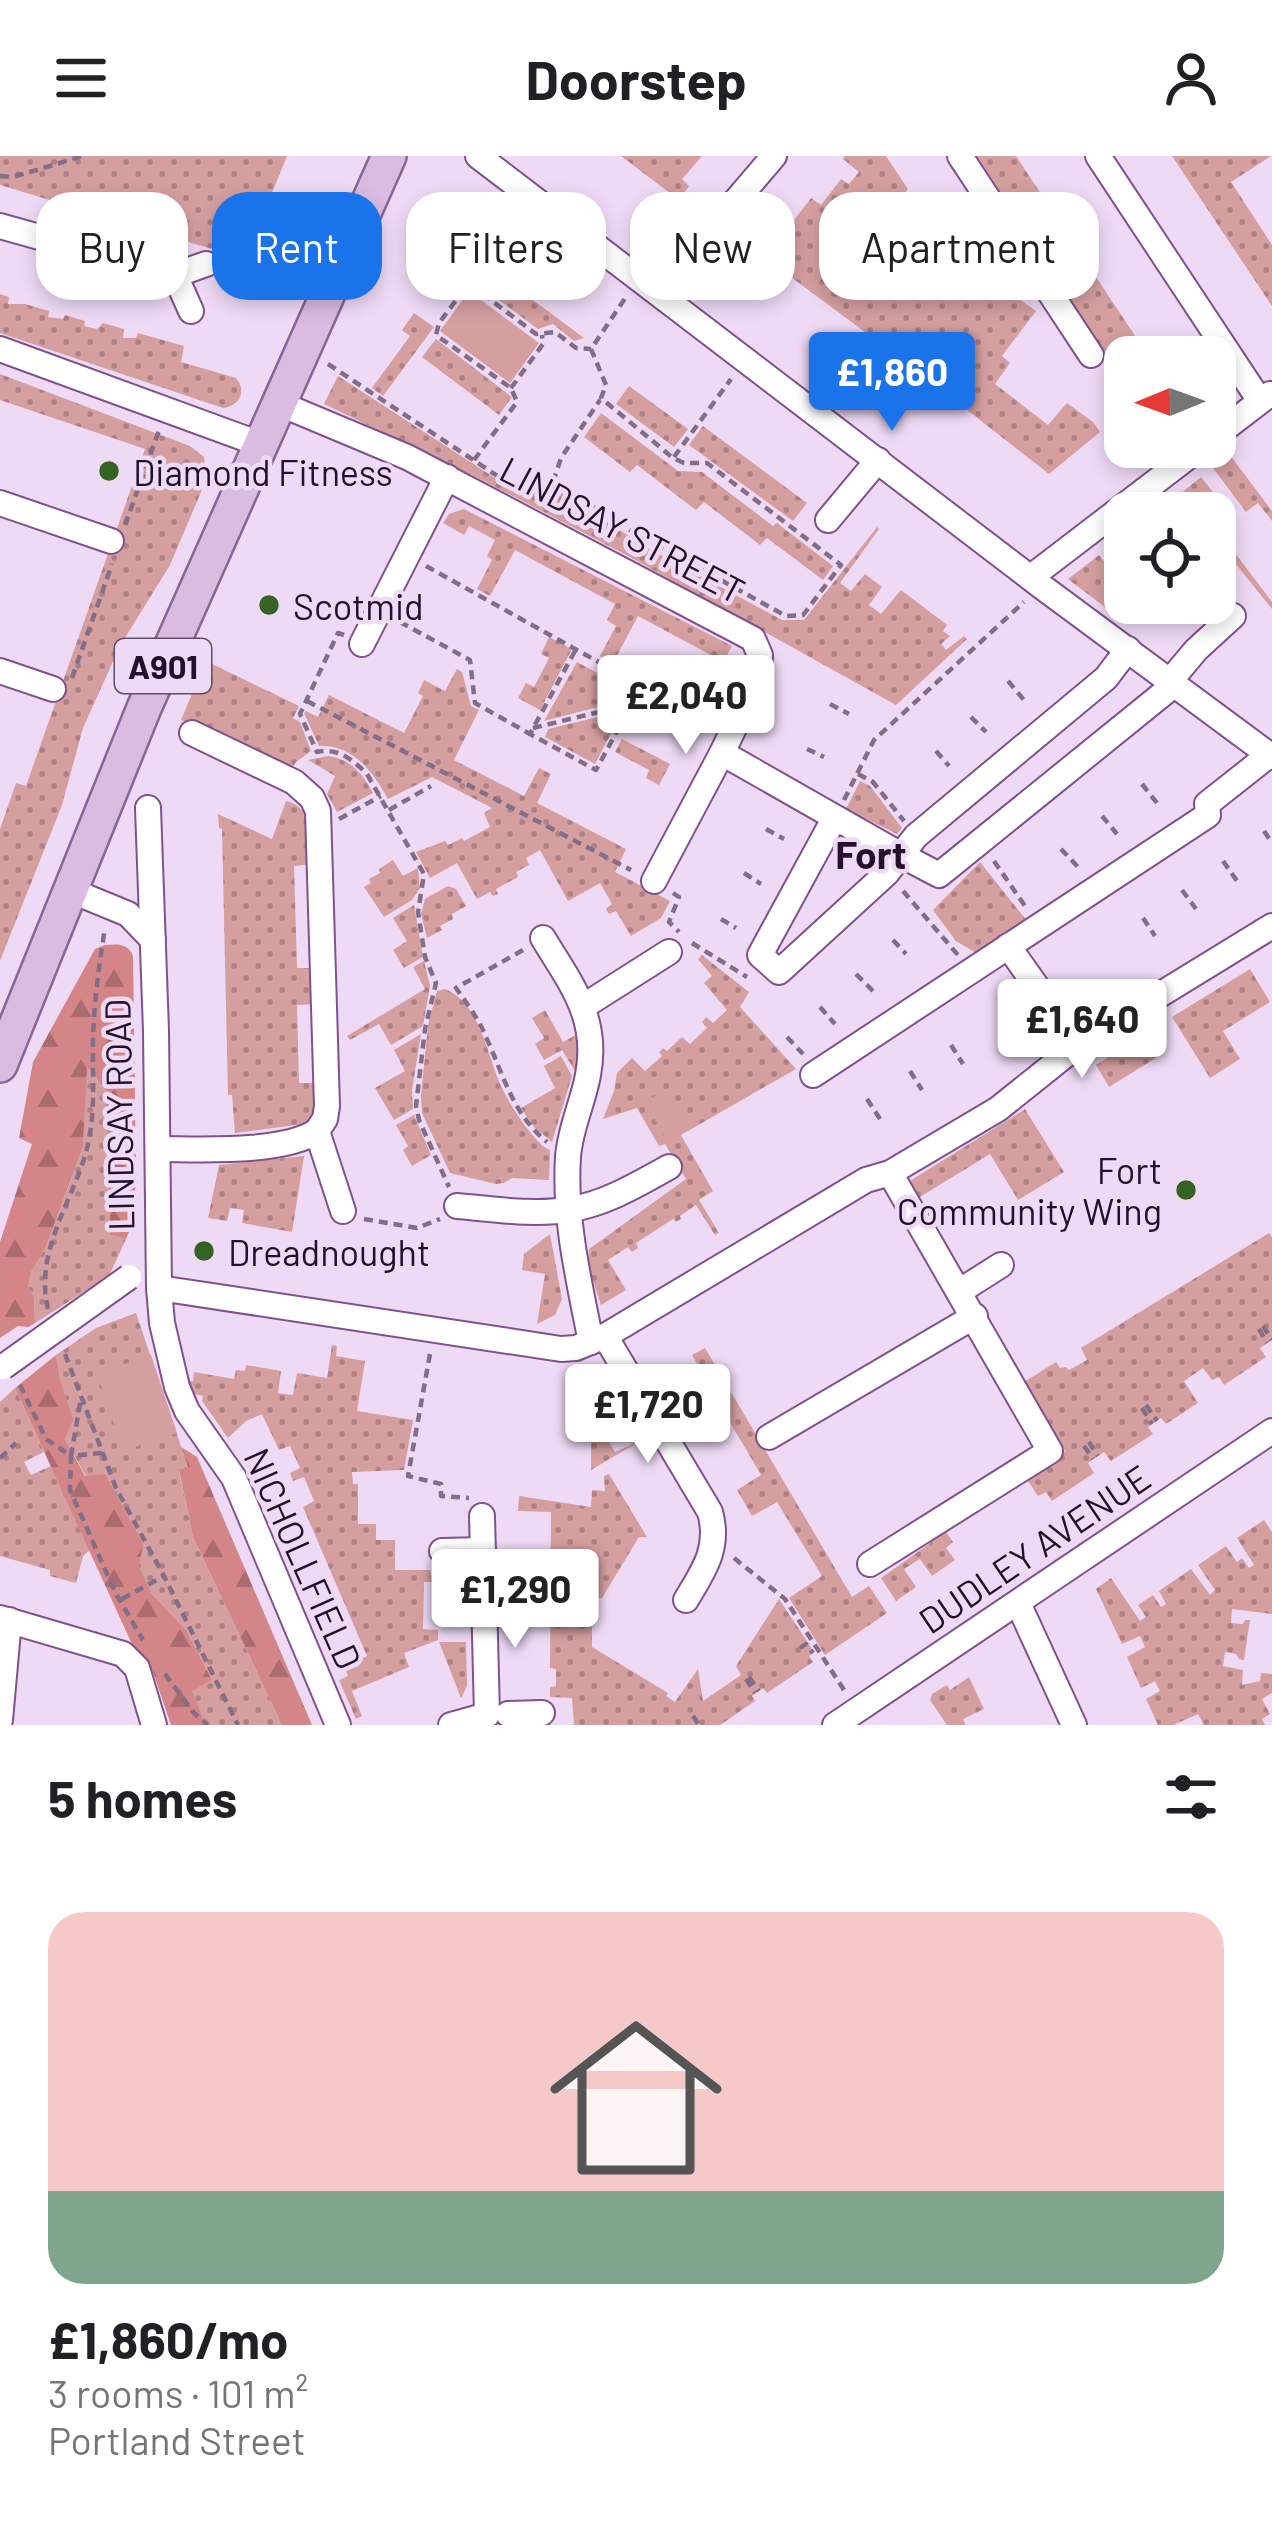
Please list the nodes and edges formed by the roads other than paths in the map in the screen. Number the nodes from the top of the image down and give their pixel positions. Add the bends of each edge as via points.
1 (389, 156) edge
2 (478, 156) edge
3 (774, 156) edge
4 (960, 156) edge
5 (1098, 156) edge
6 (739, 192) edge
7 (0, 226) edge
8 (36, 232) edge
9 (206, 264) dead end
10 (188, 270) edge
11 (630, 271) edge
12 (186, 300) edge
13 (668, 300) edge
14 (191, 311) dead end
15 (0, 349) edge
16 (1091, 356) dead end
17 (1266, 397) edge
18 (278, 403) junction
19 (1236, 420) edge
20 (260, 444) junction
21 (878, 460) junction
22 (1175, 468) edge
23 (447, 476) junction
24 (0, 503) edge
25 (827, 520) dead end
26 (116, 543) road end
27 (1036, 582) junction
28 (1224, 624) edge
29 (362, 644) road end
30 (1128, 649) junction
31 (0, 671) edge
32 (1173, 682) junction
33 (53, 689) road end
34 (192, 734) dead end
35 (726, 744) junction
36 (1270, 756) edge
37 (148, 808) dead end
38 (834, 819) junction
39 (901, 855) junction
40 (654, 881) road end
41 (72, 891) junction
42 (1272, 926) edge
43 (543, 938) road end
44 (153, 940) junction
45 (672, 940) road end
46 (1008, 946) junction
47 (584, 1006) junction
48 (1078, 1045) junction
49 (0, 1065) edge
50 (808, 1065) road end
51 (317, 1131) junction
52 (158, 1149) junction
53 (669, 1167) dead end
54 (890, 1174) junction
55 (457, 1206) road end
56 (568, 1210) junction
57 (343, 1211) road end
58 (159, 1256) junction
59 (1000, 1265) dead end
60 (159, 1288) junction
61 (960, 1291) junction
62 (975, 1316) junction
63 (598, 1339) junction
64 (7, 1373) edge
65 (1272, 1431) edge
66 (769, 1437) dead end
67 (482, 1516) road end
68 (483, 1550) junction
69 (442, 1551) dead end
70 (870, 1564) dead end
71 (686, 1600) dead end
72 (1018, 1603) junction
73 (5, 1619) edge
74 (542, 1713) dead end
75 (501, 1718) edge
76 (0, 1720) edge
77 (154, 1725) edge
78 (338, 1725) edge
79 (451, 1725) edge
80 (836, 1725) edge
81 (1074, 1725) edge

1 - 18 main road, A901
2 - 11 street
3 - 6 street
4 - 16 street
5 - 17 street
7 - 8 street
9 - 10 street
12 - 14 street
13 - 21 street
15 - 20 street
17 - 19 street
18 - 20 main road, A901
18 - 23 street, LINDSAY STREET
20 - 41 main road, A901
21 - 25 street
21 - 27 street
22 - 27 street
23 - 29 street
23 - 35 street, LINDSAY STREET via 753,639 758,676
24 - 26 street
27 - 30 street
28 - 32 street
30 - 32 street
30 - 39 street via 1106,678
31 - 33 street
32 - 36 street
32 - 39 street via 939,874
34 - 51 street via 303,788 318,811 327,1106
35 - 38 street
35 - 40 street, LINDSAY STREET
36 - 46 street via 1207,804 1208,815
37 - 44 street, LINDSAY ROAD
38 - 39 street
38 - 39 street via 760,955 779,972
41 - 44 street via 128,914
41 - 49 main road, A901
42 - 48 street
43 - 47 street
44 - 52 street, LINDSAY ROAD
45 - 47 street
46 - 48 street
46 - 50 street
47 - 56 street via 591,1055 568,1158
48 - 54 street via 1010,1101
51 - 52 street via 270,1145
51 - 57 street
52 - 58 street, LINDSAY ROAD
53 - 56 street
54 - 61 street
54 - 63 street via 866,1180
55 - 56 street
56 - 63 street
58 - 60 street, LINDSAY ROAD
58 - 64 street, bridge
59 - 61 street
60 - 63 street via 562,1349
60 - 78 street, NICHOLLFIELD via 176,1387 234,1478
61 - 62 street
62 - 66 street
62 - 70 street via 1050,1450
63 - 71 street via 706,1504 714,1543
65 - 72 street, DUDLEY AVENUE
67 - 68 street
68 - 69 street
68 - 75 street
72 - 80 street, DUDLEY AVENUE
72 - 81 street
73 - 76 street
73 - 77 street via 144,1661
74 - 75 street
75 - 79 street

